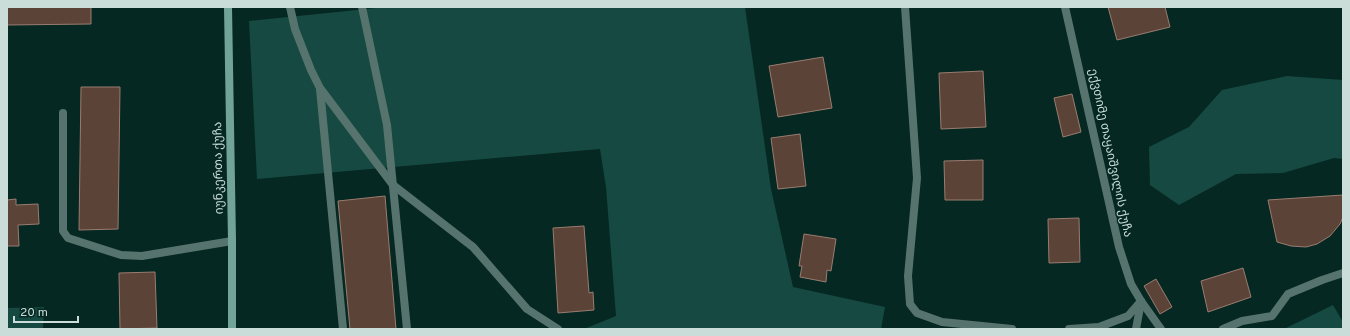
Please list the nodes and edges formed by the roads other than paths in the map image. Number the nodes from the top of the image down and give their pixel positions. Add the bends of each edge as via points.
1 (228, 7) edge
2 (290, 7) edge
3 (362, 7) edge
4 (905, 7) edge
5 (1065, 7) edge
6 (320, 88) junction
7 (63, 113) dead end
8 (393, 184) junction
9 (232, 241) junction
10 (1343, 273) edge
11 (1141, 301) junction
12 (232, 329) edge
13 (343, 329) edge
14 (407, 329) edge
15 (558, 329) edge
16 (1012, 329) edge
17 (1069, 329) edge
18 (1136, 329) edge
19 (1161, 329) edge
20 (1223, 329) edge

1 - 9 main road, იუნკერთა ქუჩა
2 - 6 street via 295,29
3 - 8 street via 387,125
4 - 16 street via 917,178 908,276 910,304 918,313 942,322
5 - 11 street, ექვთიმე თაყაიშვილის ქუჩა via 1119,247 1131,284
6 - 8 street
6 - 13 street
7 - 9 street via 64,231 68,238 128,256
8 - 14 street
8 - 15 street via 473,247 527,309
9 - 12 main road, იუნკერთა ქუჩა
10 - 20 street via 1288,294 1272,316
11 - 17 street via 1128,316 1099,327
11 - 18 street
11 - 19 street, ექვთიმე თაყაიშვილის ქუჩა

